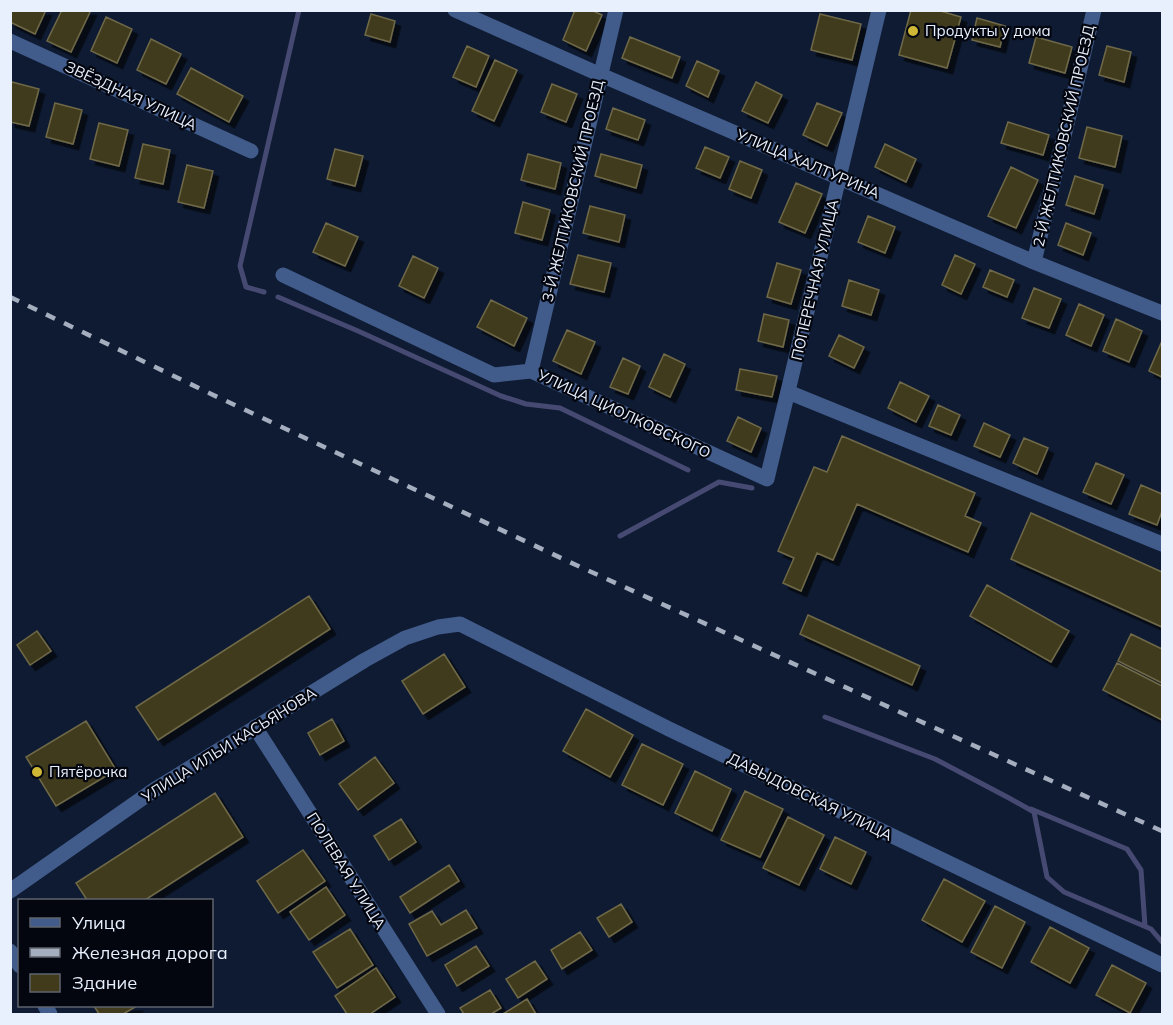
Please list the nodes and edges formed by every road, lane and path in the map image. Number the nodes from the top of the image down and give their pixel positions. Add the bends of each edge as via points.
1 (455, 10) edge
2 (616, 10) edge
3 (879, 10) edge
4 (1094, 10) edge
5 (10, 41) edge
6 (601, 75) junction
7 (251, 151) dead end
8 (840, 177) junction
9 (1034, 262) junction
10 (282, 275) dead end
11 (1162, 313) edge
12 (531, 370) junction
13 (788, 392) junction
14 (767, 479) joint
15 (1162, 544) edge
16 (460, 624) joint
17 (255, 727) junction
18 (10, 891) edge
19 (1162, 965) edge
20 (438, 1014) edge

1 - 6 street, УЛИЦА ХАЛТУРИНА
2 - 6 street, 3-Й ЖЕЛТИКОВСКИЙ ПРОЕЗД
3 - 8 street, ПОПЕРЕЧНАЯ УЛИЦА
4 - 9 street, 2-Й ЖЕЛТИКОВСКИЙ ПРОЕЗД
5 - 7 street, ЗВЁЗДНАЯ УЛИЦА
6 - 8 street, УЛИЦА ХАЛТУРИНА
6 - 12 street, 3-Й ЖЕЛТИКОВСКИЙ ПРОЕЗД
8 - 9 street, УЛИЦА ХАЛТУРИНА
8 - 13 street, ПОПЕРЕЧНАЯ УЛИЦА
9 - 11 street, УЛИЦА ХАЛТУРИНА
10 - 12 street, УЛИЦА ЦИОЛКОВСКОГО via 494,375
12 - 14 street, УЛИЦА ЦИОЛКОВСКОГО
13 - 14 street, ПОПЕРЕЧНАЯ УЛИЦА
13 - 15 street
16 - 17 street, УЛИЦА ИЛЬИ КАСЬЯНОВА via 405,638
16 - 19 street, ДАВЫДОВСКАЯ УЛИЦА
17 - 18 street, УЛИЦА ИЛЬИ КАСЬЯНОВА via 154,790
17 - 20 street, ПОЛЕВАЯ УЛИЦА

